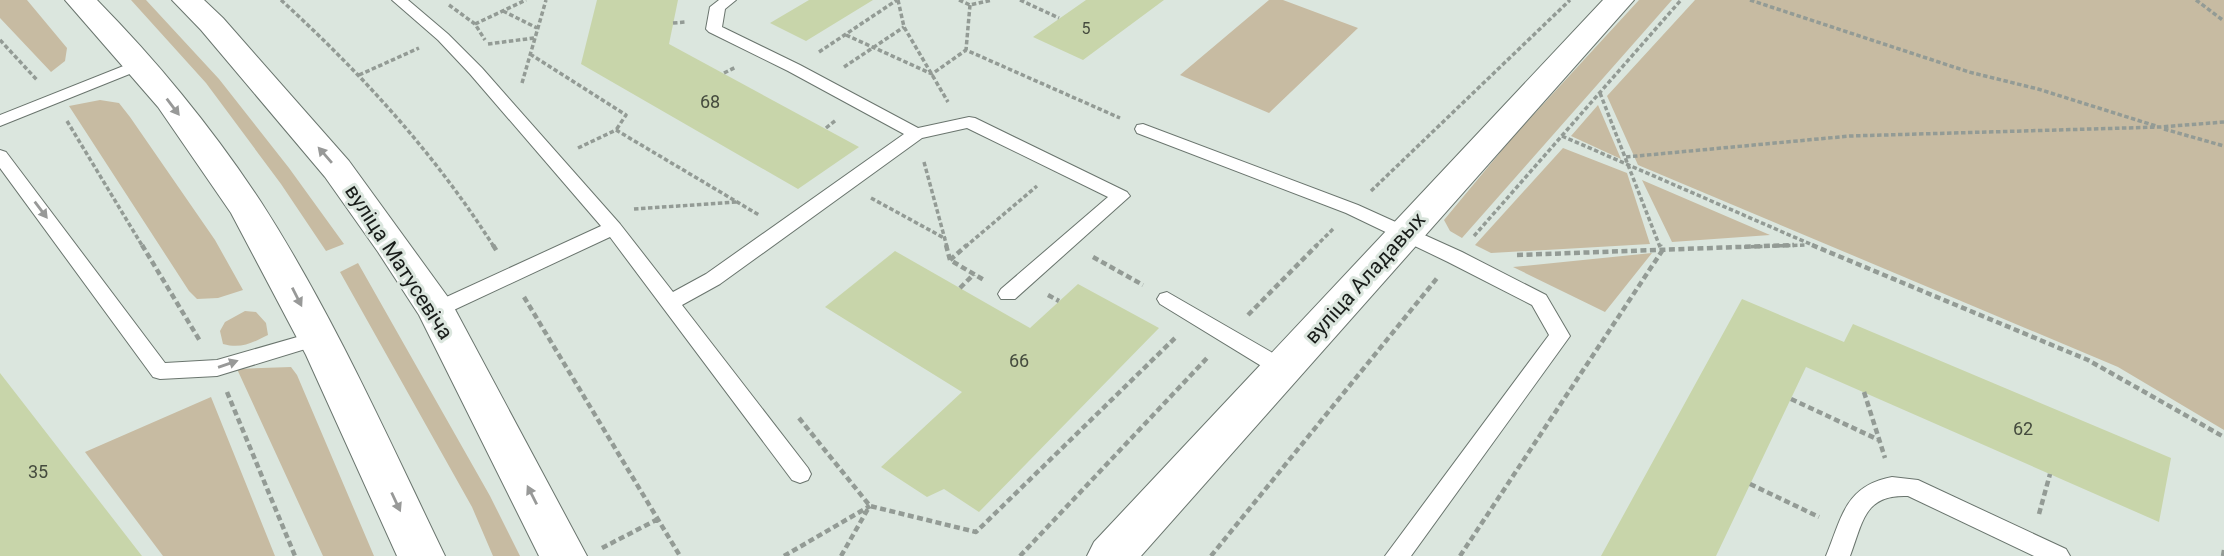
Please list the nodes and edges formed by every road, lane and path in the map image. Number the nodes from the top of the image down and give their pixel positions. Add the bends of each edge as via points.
1 (80, 0) edge
2 (187, 0) edge
3 (281, 0) edge
4 (398, 0) edge
5 (546, 0) edge
6 (729, 0) edge
7 (898, 0) edge
8 (959, 0) edge
9 (992, 0) edge
10 (1020, 0) edge
11 (1570, 0) edge
12 (1750, 0) edge
13 (2196, 0) edge
14 (1611, 2) edge
15 (970, 5) junction
16 (502, 11) dead end
17 (1059, 18) dead end
18 (2224, 21) edge
19 (904, 27) junction
20 (537, 29) junction
21 (846, 35) junction
22 (534, 38) junction
23 (0, 40) edge
24 (488, 44) dead end
25 (874, 48) junction
26 (967, 50) junction
27 (530, 54) junction
28 (141, 64) junction
29 (794, 68) junction
30 (932, 74) junction
31 (821, 82) junction
32 (522, 84) dead end
33 (1600, 93) dead end
34 (55, 100) junction
35 (0, 121) edge
36 (2224, 122) edge
37 (961, 123) junction
38 (2160, 127) junction
39 (1143, 129) joint
40 (616, 130) junction
41 (916, 134) junction
42 (1562, 136) dead end
43 (2224, 146) edge
44 (577, 148) dead end
45 (0, 156) edge
46 (1626, 157) junction
47 (1060, 166) junction
48 (1630, 168) junction
49 (845, 184) junction
50 (737, 202) junction
51 (1352, 209) junction
52 (629, 210) dead end
53 (613, 228) junction
54 (783, 229) junction
55 (1406, 234) junction
56 (946, 239) junction
57 (1068, 243) junction
58 (1810, 244) junction
59 (1662, 251) junction
60 (1455, 257) junction
61 (950, 260) junction
62 (974, 274) junction
63 (511, 275) junction
64 (960, 288) dead end
65 (1008, 294) joint
66 (1167, 299) joint
67 (669, 303) junction
68 (436, 310) junction
69 (1197, 317) junction
70 (1228, 336) junction
71 (318, 338) junction
72 (216, 368) junction
73 (1283, 369) junction
74 (1864, 392) dead end
75 (1791, 399) dead end
76 (2224, 438) edge
77 (1879, 440) junction
78 (800, 474) dead end
79 (2050, 474) dead end
80 (1750, 484) dead end
81 (1894, 484) junction
82 (870, 506) junction
83 (658, 519) junction
84 (1848, 531) junction
85 (2031, 543) junction
86 (2224, 550) edge
87 (581, 553) edge
88 (295, 556) edge
89 (421, 556) edge
90 (680, 556) edge
91 (785, 556) edge
92 (841, 556) edge
93 (1020, 556) edge
94 (1111, 556) edge
95 (1397, 556) edge
96 (1461, 556) edge
97 (1838, 556) edge
98 (2058, 556) edge
99 (2223, 556) edge

1 - 28 main road
68 -> 2 main road, вуліца Матусевіча via 337,169
3 - 63 path via 359,75 471,208
4 - 53 lane via 476,71
5 - 20 path
6 - 29 lane via 718,7 714,29
7 - 19 path
7 - 21 path
8 - 15 path
9 - 15 path
10 - 17 path
11 - 51 path
12 - 38 path via 1969,72
13 - 18 path
14 - 55 main road, вуліца Аладавых
15 - 26 path
16 - 20 path
19 - 25 path
19 - 30 path
20 - 22 path
21 - 25 path
21 - 29 path
22 - 24 path
22 - 27 path
23 - 34 path
25 - 30 path
25 - 31 path
26 - 30 path
26 - 39 path
27 - 32 path
27 - 40 path via 626,115
28 - 34 lane
28 -> 71 main road via 243,202
29 - 31 lane
30 - 37 path
31 - 41 lane
33 - 46 path
34 - 35 lane
34 - 72 path
36 - 38 path
37 - 41 lane
37 - 47 lane via 969,122
38 - 43 path
38 - 46 path via 1850,136
39 - 51 lane
40 - 44 path
40 - 50 path
41 - 49 lane
41 - 56 path
42 - 48 path
45 -> 72 lane via 160,371
46 - 48 path
47 - 57 lane via 1121,196
47 - 61 path
48 - 58 path
48 - 59 path
49 - 54 lane
49 - 56 path
50 - 52 path
50 - 54 path
51 - 55 lane
51 - 70 path
53 - 63 lane
53 - 67 lane
54 - 67 lane via 713,279
55 - 60 lane
55 - 73 main road, вуліца Аладавых
56 - 61 path
57 - 65 lane
57 - 66 path
58 - 59 path
58 - 76 path via 2088,360
59 - 60 path
59 - 96 path
60 - 95 lane via 1539,300 1560,335
61 - 62 path
62 - 64 path
62 - 65 path
63 - 68 lane
63 - 83 path
66 - 69 lane
67 - 78 lane
87 -> 68 main road, вуліца Матусевіча
69 - 70 lane
69 - 82 path via 976,532
70 - 73 lane
70 - 93 path
72 -> 71 lane
71 -> 89 main road
72 - 88 path
73 - 94 main road, вуліца Аладавых
74 - 77 path
75 - 77 path
77 - 81 path
79 - 85 path
80 - 84 path
81 - 84 lane via 1873,488 1860,500
81 - 85 lane via 1910,486
82 - 91 path
82 - 92 path
83 - 87 path
83 - 90 path
84 - 97 lane
85 - 98 lane
86 - 99 path

